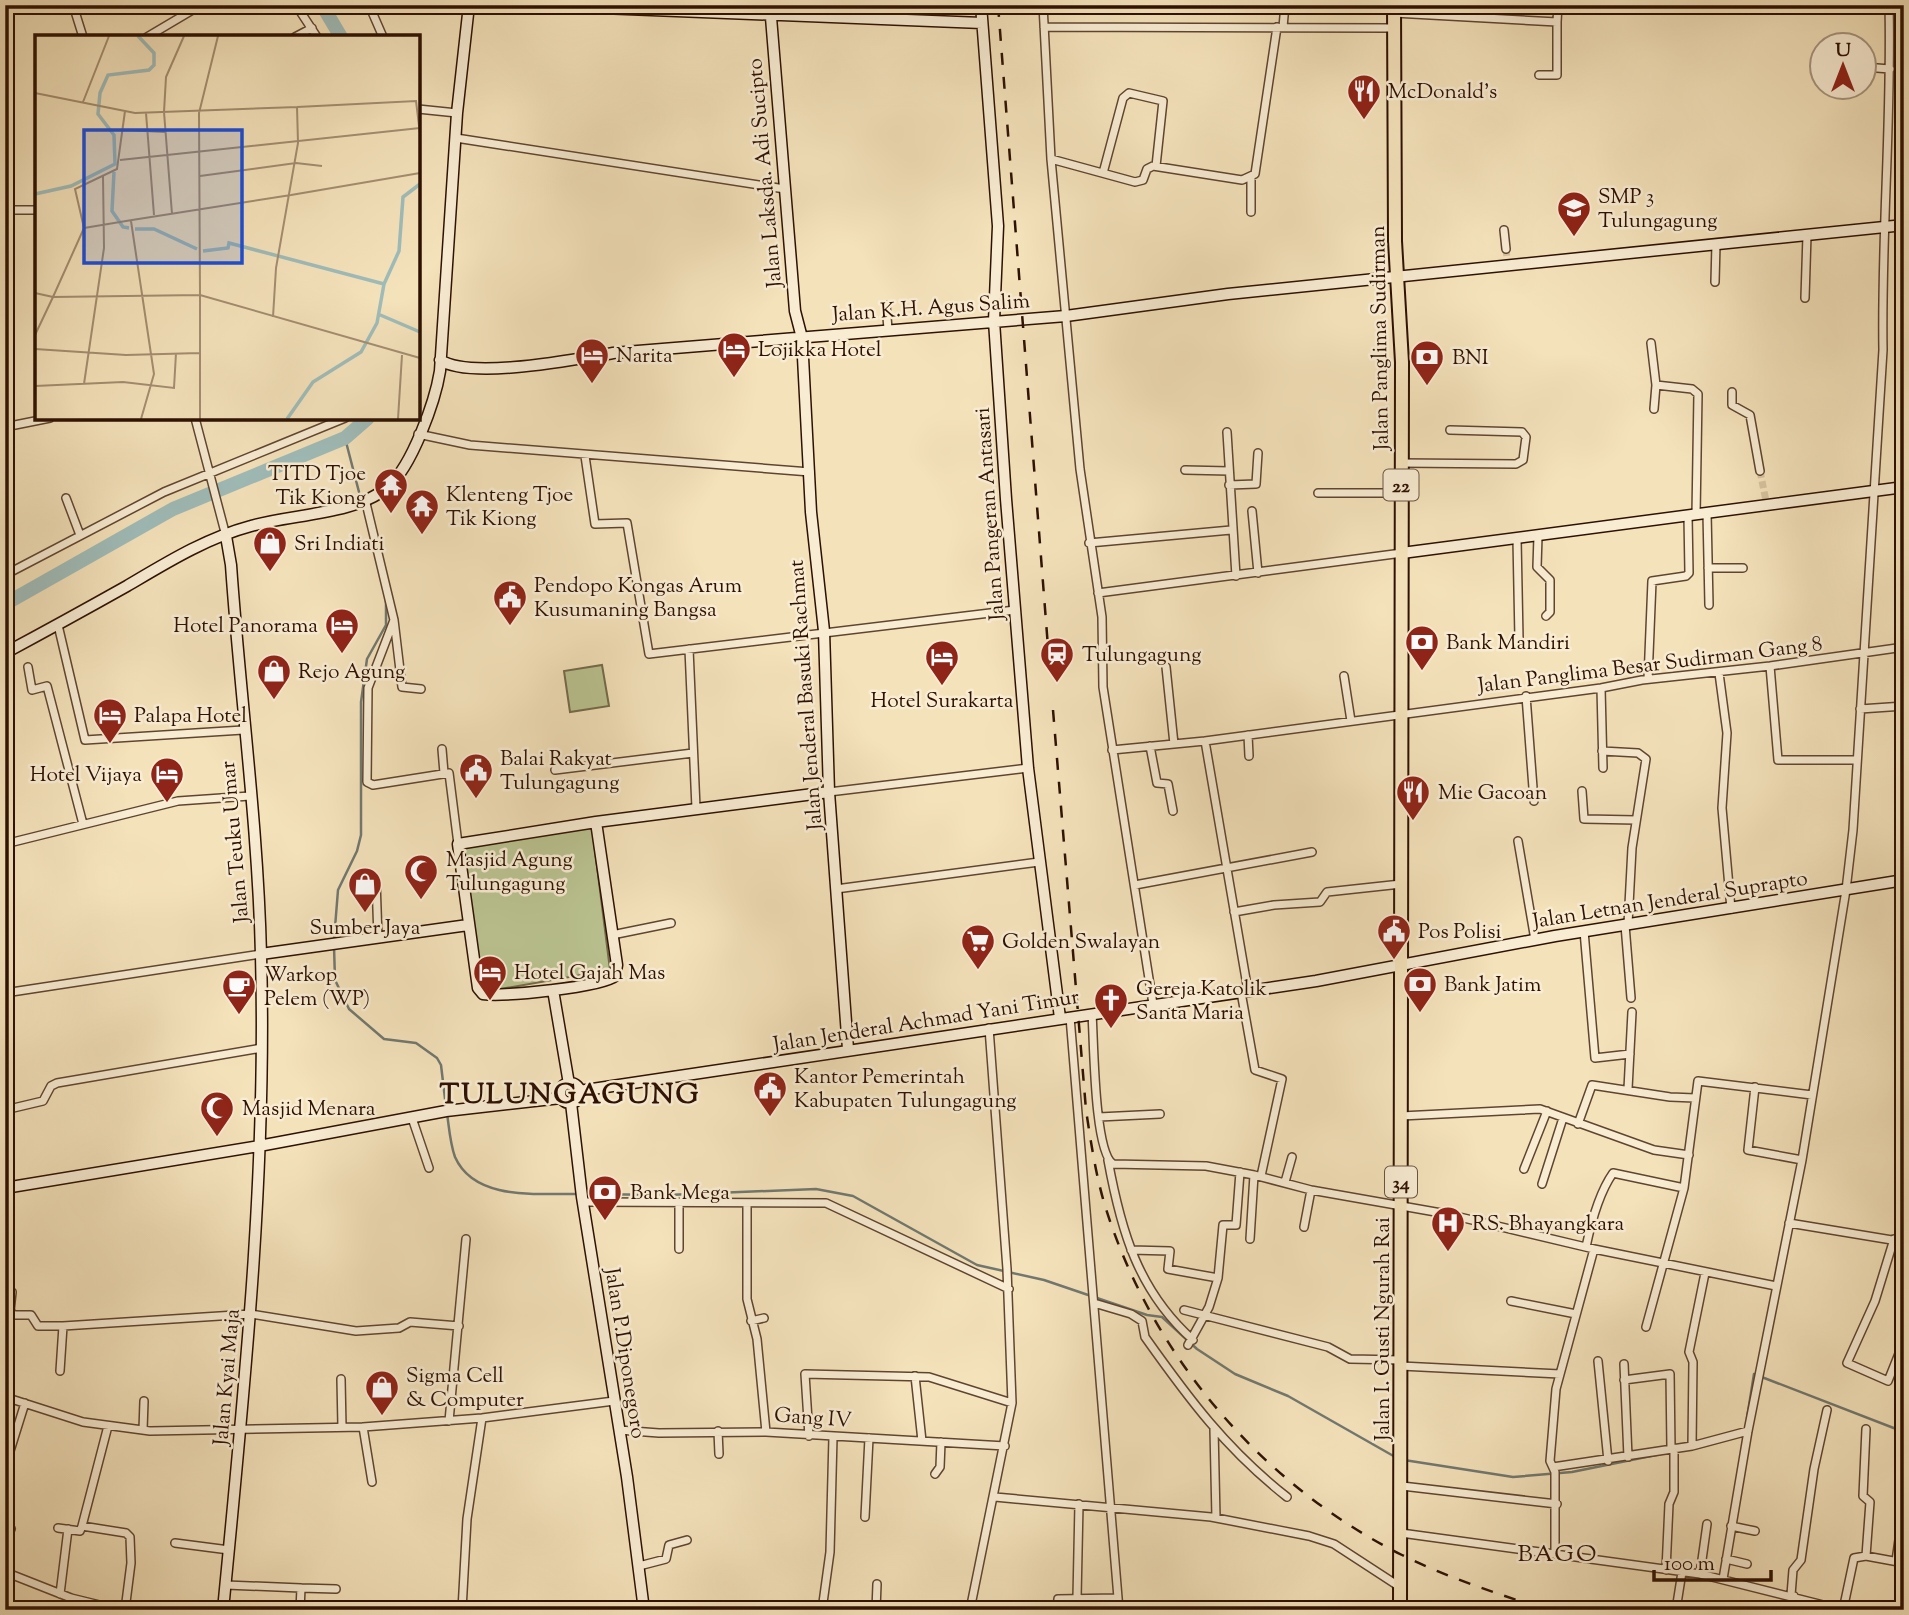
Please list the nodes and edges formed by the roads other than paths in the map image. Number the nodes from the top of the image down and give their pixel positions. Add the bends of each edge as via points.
1 (73, 5) edge
2 (201, 5) edge
3 (296, 5) edge
4 (369, 5) edge
5 (469, 5) edge
6 (526, 5) edge
7 (981, 5) edge
8 (1043, 5) edge
9 (1285, 5) edge
10 (1558, 5) edge
11 (1889, 5) edge
12 (1394, 9) edge
13 (770, 10) edge
14 (1557, 22) junction
15 (982, 23) junction
16 (1044, 27) junction
17 (1280, 27) junction
18 (312, 28) junction
19 (1394, 28) junction
20 (82, 35) edge
21 (150, 35) edge
22 (299, 35) edge
23 (316, 35) edge
24 (382, 35) edge
25 (1878, 68) edge
26 (1890, 69) junction
27 (1539, 75) dead end
28 (420, 109) edge
29 (457, 113) junction
30 (456, 138) junction
31 (1051, 159) junction
32 (1156, 166) junction
33 (1104, 173) junction
34 (1251, 178) junction
35 (785, 189) junction
36 (5, 210) edge
37 (35, 210) edge
38 (1251, 212) dead end
39 (1904, 225) edge
40 (1884, 227) junction
41 (1504, 230) dead end
42 (1807, 235) junction
43 (1716, 244) junction
44 (1506, 249) tunnel mouth
45 (1396, 276) junction
46 (1715, 282) dead end
47 (1805, 298) dead end
48 (886, 305) dead end
49 (1066, 316) junction
50 (994, 321) junction
51 (888, 329) junction
52 (802, 338) junction
53 (1651, 344) dead end
54 (440, 360) junction
55 (1656, 385) junction
56 (1732, 391) dead end
57 (1654, 409) dead end
58 (40, 420) edge
59 (196, 420) edge
60 (340, 420) edge
61 (5, 427) edge
62 (1450, 430) dead end
63 (1227, 432) dead end
64 (418, 434) junction
65 (1258, 453) dead end
66 (585, 456) junction
67 (1401, 463) junction
68 (1185, 470) dead end
69 (1229, 471) junction
70 (1760, 471) tunnel mouth
71 (810, 472) junction
72 (210, 473) junction
73 (1228, 485) junction
74 (1904, 487) edge
75 (1876, 491) junction
76 (1401, 493) junction
77 (1318, 494) dead end
78 (66, 498) dead end
79 (365, 499) junction
80 (1252, 512) dead end
81 (1697, 515) junction
82 (1231, 530) junction
83 (80, 535) junction
84 (226, 536) junction
85 (1538, 536) junction
86 (1517, 539) junction
87 (1089, 543) junction
88 (1402, 553) junction
89 (1709, 568) junction
90 (1743, 568) dead end
91 (1258, 573) junction
92 (5, 575) edge
93 (1236, 576) junction
94 (1098, 593) junction
95 (1709, 605) dead end
96 (1016, 610) junction
97 (1546, 616) dead end
98 (394, 620) junction
99 (58, 625) junction
100 (824, 631) junction
101 (1519, 639) dead end
102 (1904, 647) edge
103 (689, 649) junction
104 (5, 653) edge
105 (1865, 653) junction
106 (1770, 666) junction
107 (29, 667) dead end
108 (1166, 667) dead end
109 (1719, 673) junction
110 (1345, 676) dead end
111 (1648, 679) junction
112 (1601, 688) junction
113 (421, 689) dead end
114 (1526, 696) junction
115 (1904, 706) edge
116 (1860, 709) junction
117 (1401, 715) junction
118 (1351, 721) junction
119 (243, 730) junction
120 (1248, 735) junction
121 (1205, 741) junction
122 (1174, 744) junction
123 (1150, 746) junction
124 (442, 749) dead end
125 (1112, 750) junction
126 (1602, 751) junction
127 (693, 752) junction
128 (1249, 756) dead end
129 (1857, 760) junction
130 (1028, 768) junction
131 (1603, 768) dead end
132 (555, 770) dead end
133 (444, 773) junction
134 (1582, 791) dead end
135 (829, 792) junction
136 (250, 796) junction
137 (1534, 801) dead end
138 (696, 808) junction
139 (1173, 811) dead end
140 (1636, 820) junction
141 (596, 822) junction
142 (83, 824) junction
143 (1518, 841) dead end
144 (5, 844) edge
145 (458, 844) junction
146 (1312, 852) dead end
147 (1039, 862) junction
148 (1225, 867) junction
149 (376, 880) dead end
150 (1904, 880) edge
151 (1401, 884) junction
152 (1135, 885) junction
153 (836, 889) junction
154 (1846, 890) junction
155 (1731, 909) junction
156 (1234, 912) junction
157 (671, 923) dead end
158 (1626, 924) junction
159 (468, 925) junction
160 (1584, 931) junction
161 (612, 935) junction
162 (378, 938) junction
163 (1535, 940) junction
164 (261, 954) junction
165 (1402, 965) junction
166 (553, 990) junction
167 (1245, 992) junction
168 (5, 993) edge
169 (1631, 998) dead end
170 (1153, 1004) junction
171 (1632, 1012) dead end
172 (1093, 1014) junction
173 (1065, 1017) junction
174 (989, 1027) junction
175 (262, 1048) junction
176 (848, 1049) junction
177 (1630, 1054) junction
178 (569, 1084) junction
179 (1755, 1087) junction
180 (1628, 1089) junction
181 (579, 1091) junction
182 (1812, 1095) junction
183 (1696, 1098) junction
184 (566, 1101) junction
185 (5, 1110) edge
186 (1547, 1111) junction
187 (1160, 1115) dead end
188 (1401, 1115) junction
189 (1099, 1117) junction
190 (412, 1118) junction
191 (1563, 1118) junction
192 (1578, 1124) junction
193 (260, 1146) junction
194 (1689, 1155) junction
195 (1292, 1157) dead end
196 (1108, 1160) junction
197 (1801, 1160) junction
198 (429, 1168) dead end
199 (1524, 1169) dead end
200 (1240, 1172) junction
201 (1258, 1175) junction
202 (1285, 1182) junction
203 (1542, 1184) dead end
204 (5, 1188) edge
205 (1684, 1188) junction
206 (1311, 1190) junction
207 (583, 1201) junction
208 (679, 1203) junction
209 (747, 1203) junction
210 (1401, 1205) junction
211 (1789, 1223) junction
212 (1304, 1227) dead end
213 (466, 1238) dead end
214 (1250, 1239) dead end
215 (1894, 1240) junction
216 (1904, 1242) edge
217 (1590, 1248) junction
218 (680, 1249) dead end
219 (1131, 1250) junction
220 (1663, 1264) junction
221 (1705, 1273) junction
222 (1218, 1278) junction
223 (1008, 1286) junction
224 (1776, 1286) junction
225 (5, 1292) edge
226 (1094, 1301) junction
227 (1511, 1301) dead end
228 (1184, 1310) dead end
229 (251, 1314) junction
230 (1576, 1314) junction
231 (1205, 1315) junction
232 (764, 1318) dead end
233 (751, 1321) junction
234 (63, 1326) junction
235 (459, 1326) junction
236 (1646, 1327) dead end
237 (1904, 1341) edge
238 (1598, 1361) dead end
239 (1401, 1363) junction
240 (1624, 1363) dead end
241 (60, 1371) dead end
242 (1560, 1374) junction
243 (915, 1376) junction
244 (341, 1379) dead end
245 (1624, 1380) junction
246 (5, 1397) edge
247 (144, 1401) dead end
248 (614, 1401) junction
249 (25, 1403) junction
250 (1012, 1403) junction
251 (1827, 1410) dead end
252 (482, 1418) junction
253 (449, 1420) junction
254 (108, 1426) junction
255 (342, 1427) junction
256 (363, 1427) junction
257 (1213, 1429) junction
258 (1866, 1429) dead end
259 (143, 1430) junction
260 (240, 1430) junction
261 (619, 1430) junction
262 (718, 1431) junction
263 (1745, 1431) junction
264 (766, 1432) junction
265 (809, 1436) junction
266 (832, 1437) junction
267 (869, 1438) junction
268 (922, 1441) junction
269 (941, 1442) junction
270 (1005, 1446) junction
271 (1692, 1446) junction
272 (1674, 1450) junction
273 (10, 1451) dead end
274 (719, 1454) dead end
275 (1628, 1457) junction
276 (1608, 1461) junction
277 (1555, 1472) junction
278 (935, 1474) dead end
279 (372, 1482) dead end
280 (1402, 1486) junction
281 (995, 1497) junction
282 (1287, 1497) dead end
283 (1079, 1504) junction
284 (1557, 1504) junction
285 (1904, 1504) edge
286 (1110, 1507) junction
287 (865, 1517) dead end
288 (1216, 1518) junction
289 (1707, 1524) dead end
290 (5, 1526) edge
291 (82, 1526) junction
292 (1731, 1526) junction
293 (58, 1528) dead end
294 (68, 1529) junction
295 (1755, 1531) dead end
296 (1401, 1533) junction
297 (687, 1539) dead end
298 (175, 1543) dead end
299 (5, 1544) edge
300 (229, 1550) junction
301 (1555, 1554) junction
302 (1866, 1556) junction
303 (1726, 1559) junction
304 (1900, 1562) edge
305 (1747, 1564) dead end
306 (639, 1566) junction
307 (1666, 1570) junction
308 (5, 1572) edge
309 (1682, 1572) junction
310 (1700, 1574) junction
311 (1723, 1579) junction
312 (1400, 1583) junction
313 (877, 1584) dead end
314 (226, 1585) junction
315 (301, 1588) junction
316 (336, 1590) dead end
317 (60, 1594) junction
318 (1793, 1595) junction
319 (1077, 1598) junction
320 (1118, 1598) junction
321 (123, 1610) edge
322 (223, 1610) edge
323 (300, 1610) edge
324 (462, 1610) edge
325 (644, 1610) edge
326 (822, 1610) edge
327 (876, 1610) edge
328 (970, 1610) edge
329 (1057, 1610) edge
330 (1119, 1610) edge
331 (1400, 1610) edge
332 (1676, 1610) edge
333 (1792, 1610) edge
334 (1843, 1610) edge

1 - 20 street
2 - 21 street
3 - 18 street
4 - 24 street
5 - 29 street
6 - 13 street
7 - 15 street, Jalan Pangeran Antasari
8 - 16 street
9 - 17 street
10 - 14 street
11 - 26 street
12 - 14 street
12 - 19 highway, Jalan Panglima Sudirman / 22
13 - 15 street
13 - 35 street, Jalan Laksda. Adi Sucipto
14 - 27 street via 1557,75
15 - 50 street, Jalan Pangeran Antasari via 998,226
16 - 17 street
16 - 31 street
17 - 19 street
17 - 34 street
18 - 22 street
18 - 23 street
19 - 45 highway, Jalan Panglima Sudirman / 22
25 - 26 street
26 - 40 street
28 - 29 street
29 - 30 street
30 - 35 street
30 - 54 street
31 - 33 street
31 - 49 street
32 - 33 street via 1149,167 1139,182
32 - 33 street via 1163,101 1129,93 1122,98
32 - 34 street
34 - 38 street
35 - 52 street, Jalan Laksda. Adi Sucipto via 795,312
36 - 37 street
39 - 40 street, Jalan K.H. Agus Salim
40 - 42 street, Jalan K.H. Agus Salim
40 - 75 street
41 - 44 street
42 - 43 street, Jalan K.H. Agus Salim
42 - 47 street
43 - 45 street, Jalan K.H. Agus Salim
43 - 46 street
45 - 49 street, Jalan K.H. Agus Salim
45 - 67 highway, Jalan Panglima Sudirman / 22 via 1402,362
48 - 51 street
49 - 50 street, Jalan K.H. Agus Salim
49 - 87 street
50 - 51 street, Jalan K.H. Agus Salim
50 - 96 street, Jalan Pangeran Antasari
51 - 52 street, Jalan K.H. Agus Salim
52 - 54 street, Jalan K.H. Agus Salim via 467,369
52 - 71 street, Jalan Jenderal Basuki Rachmat
53 - 55 street
54 - 64 street via 435,391
55 - 57 street
55 - 81 street via 1692,389 1698,394
56 - 70 street via 1732,405 1750,415
58 - 61 street
59 - 72 street
60 - 72 street
62 - 67 street via 1522,432 1526,437 1523,460 1516,464
63 - 69 street
64 - 66 street via 470,445
64 - 79 street via 398,475 388,487
65 - 73 street via 1256,484
66 - 71 street
66 - 103 street via 595,524 627,523 647,652
67 - 76 highway, Jalan Panglima Sudirman / 22
68 - 69 street
69 - 73 street
71 - 100 street, Jalan Jenderal Basuki Rachmat
72 - 83 street
72 - 84 street
73 - 82 street
74 - 75 street
75 - 81 street
75 - 105 street
76 - 77 street
76 - 88 highway, Jalan Panglima Sudirman / 22
78 - 83 street
79 - 84 street
79 - 98 street
80 - 91 street
81 - 85 street
81 - 89 street
81 - 111 street via 1689,573 1652,581
82 - 87 street
82 - 93 street
83 - 92 street
84 - 99 street via 195,547
84 - 119 street, Jalan Teuku Umar
85 - 86 street
85 - 97 street via 1537,567 1550,580 1550,612
86 - 88 street
86 - 101 street
87 - 94 street
88 - 91 street
88 - 117 highway, Jalan Panglima Sudirman / 22
89 - 90 street
89 - 95 street
91 - 93 street
93 - 94 street
94 - 125 street
96 - 100 street
96 - 130 street, Jalan Pangeran Antasari
98 - 113 street via 402,687
98 - 133 street via 368,688 367,782 373,785
99 - 104 street
99 - 119 street via 85,740
100 - 103 street
100 - 135 street, Jalan Jenderal Basuki Rachmat
102 - 105 street, Jalan Panglima Besar Sudirman Gang 8
103 - 127 street
105 - 106 street, Jalan Panglima Besar Sudirman Gang 8
105 - 116 street
106 - 109 street, Jalan Panglima Besar Sudirman Gang 8
106 - 129 street via 1778,760
107 - 142 street via 32,690 47,686
108 - 122 street
109 - 111 street, Jalan Panglima Besar Sudirman Gang 8
109 - 155 street via 1727,733 1722,808
110 - 118 street
111 - 112 street, Jalan Panglima Besar Sudirman Gang 8
112 - 114 street, Jalan Panglima Besar Sudirman Gang 8
112 - 126 street
114 - 117 street, Jalan Panglima Besar Sudirman Gang 8
114 - 137 street
115 - 116 street
116 - 129 street
117 - 118 street, Jalan Panglima Besar Sudirman Gang 8
117 - 151 highway, Jalan Panglima Sudirman / 22
118 - 120 street, Jalan Panglima Besar Sudirman Gang 8
119 - 136 street, Jalan Teuku Umar
120 - 121 street, Jalan Panglima Besar Sudirman Gang 8
120 - 128 street
121 - 122 street, Jalan Panglima Besar Sudirman Gang 8
121 - 148 street
122 - 123 street, Jalan Panglima Besar Sudirman Gang 8
123 - 125 street, Jalan Panglima Besar Sudirman Gang 8
123 - 139 street via 1157,783 1168,784
124 - 133 street
125 - 152 street
126 - 131 street
126 - 140 street via 1645,756
127 - 132 street
127 - 138 street
129 - 154 street
130 - 135 street
130 - 147 street, Jalan Pangeran Antasari
133 - 145 street via 450,774
134 - 140 street via 1584,819
135 - 138 street
135 - 153 street, Jalan Jenderal Basuki Rachmat
136 - 142 street via 186,799
136 - 164 street, Jalan Teuku Umar
138 - 141 street
140 - 158 street
141 - 145 street
141 - 161 street
142 - 144 street
143 - 163 street
145 - 159 street
146 - 148 street
147 - 153 street
147 - 173 street, Jalan Pangeran Antasari
148 - 152 street
148 - 156 street
149 - 162 street
150 - 154 street, Jalan Letnan Jenderal Suprapto
151 - 156 street via 1327,892 1320,902
151 - 165 highway, Jalan Panglima Sudirman / 22
152 - 170 street
153 - 176 street, Jalan Jenderal Basuki Rachmat
154 - 155 street, Jalan Letnan Jenderal Suprapto
154 - 182 street
155 - 158 street, Jalan Letnan Jenderal Suprapto
156 - 167 street
157 - 161 street
158 - 160 street, Jalan Letnan Jenderal Suprapto
158 - 169 street
159 - 162 street
159 - 166 street via 478,988 483,994
160 - 163 street, Jalan Letnan Jenderal Suprapto
160 - 177 street via 1595,1058
161 - 166 street via 617,971 611,979
162 - 164 street
163 - 165 street, Jalan Letnan Jenderal Suprapto
164 - 168 street
164 - 175 street, Jalan Teuku Umar
165 - 167 street, Jalan Jenderal Achmad Yani Timur
165 - 188 highway, Jalan I. Gusti Ngurah Rai / 34
166 - 178 street
167 - 170 street, Jalan Jenderal Achmad Yani Timur
167 - 201 street via 1255,1070 1282,1079
170 - 172 street, Jalan Jenderal Achmad Yani Timur
171 - 177 street
172 - 173 street, Jalan Jenderal Achmad Yani Timur
172 - 189 street
173 - 174 street, Jalan Jenderal Achmad Yani Timur
173 - 226 street
174 - 176 street, Jalan Jenderal Achmad Yani Timur
174 - 223 street
175 - 185 street via 57,1083 43,1101
175 - 193 street, Jalan Teuku Umar
176 - 181 street, Jalan Jenderal Achmad Yani Timur
177 - 180 street
178 - 181 street
178 - 184 street via 561,1089
179 - 182 street
179 - 183 street via 1700,1080
179 - 197 street via 1748,1150
180 - 183 street
180 - 192 street via 1590,1086
181 - 184 street via 579,1097
182 - 197 street
183 - 194 street
184 - 190 street
184 - 207 street, Jalan P.Diponegoro
186 - 188 street
186 - 191 street
186 - 199 street
187 - 189 street
188 - 210 highway, Jalan I. Gusti Ngurah Rai / 34
189 - 196 street
190 - 193 street
190 - 198 street
191 - 192 street
191 - 203 street
192 - 194 street via 1654,1150
193 - 204 street
193 - 229 street, Jalan Kyai Maja
194 - 205 street
195 - 202 street
196 - 200 street via 1121,1166 1194,1166
196 - 219 street
197 - 211 street
200 - 201 street
200 - 222 street via 1236,1225 1223,1225
201 - 202 street
201 - 214 street
202 - 206 street
205 - 217 street via 1612,1174 1595,1208
205 - 220 street
206 - 210 street
206 - 212 street
207 - 208 street
207 - 248 street, Jalan P.Diponegoro
208 - 209 street
208 - 218 street
209 - 223 street via 835,1206
209 - 233 street
210 - 217 street
210 - 239 highway, Jalan I. Gusti Ngurah Rai / 34
211 - 215 street
211 - 224 street
213 - 235 street
215 - 216 street
215 - 237 street via 1875,1301 1847,1363 1890,1380
217 - 220 street
217 - 230 street
219 - 222 street via 1170,1251 1168,1269
219 - 231 street via 1159,1306 1191,1343
220 - 221 street
220 - 236 street
221 - 224 street
221 - 271 street via 1689,1352 1693,1363
222 - 231 street
223 - 250 street
224 - 263 street
225 - 234 street via 12,1292 10,1311 14,1314 31,1315 38,1326
226 - 257 street via 1142,1321 1145,1336
226 - 286 street
227 - 230 street
228 - 231 street
229 - 234 street
229 - 235 street via 356,1331 399,1328 410,1322
229 - 260 street, Jalan Kyai Maja
230 - 242 street
231 - 239 street via 1328,1347 1350,1359
232 - 233 street
233 - 264 street via 757,1339
234 - 241 street
235 - 253 street
238 - 276 street
239 - 242 street
239 - 280 highway, Jalan I. Gusti Ngurah Rai / 34
240 - 245 street
242 - 277 street via 1550,1461
243 - 250 street via 943,1380
243 - 265 street via 805,1374
243 - 268 street
244 - 255 street
245 - 272 street via 1670,1374
245 - 275 street
246 - 249 street
247 - 259 street
248 - 252 street
248 - 261 street, Jalan P.Diponegoro
249 - 254 street
249 - 273 street
250 - 270 street
251 - 318 street via 1801,1560 1793,1570
252 - 253 street
252 - 324 street via 467,1518
253 - 256 street
254 - 259 street
254 - 291 street
255 - 256 street
255 - 260 street
256 - 279 street
257 - 282 street
257 - 288 street
258 - 302 street via 1863,1496 1870,1502
259 - 260 street
260 - 300 street, Jalan Kyai Maja
261 - 262 street, Gang IV
261 - 306 street, Jalan P.Diponegoro
262 - 264 street, Gang IV
262 - 274 street
263 - 271 street
263 - 292 street
264 - 265 street, Gang IV
265 - 266 street, Gang IV
266 - 267 street, Gang IV
266 - 326 street via 830,1552
267 - 268 street, Gang IV
267 - 287 street
268 - 269 street, Gang IV
269 - 270 street, Gang IV
269 - 278 street via 940,1467
270 - 281 street
271 - 272 street
272 - 275 street
272 - 307 street
275 - 276 street
276 - 277 street
277 - 284 street
280 - 284 street
280 - 296 highway, Jalan I. Gusti Ngurah Rai / 34
281 - 283 street
281 - 328 street
283 - 286 street
283 - 319 street
284 - 301 street
285 - 304 street
286 - 288 street
286 - 320 street
288 - 312 street via 1323,1539
289 - 310 street
290 - 299 street via 10,1529
291 - 294 street via 80,1531
291 - 321 street via 130,1537
292 - 295 street
292 - 303 street
293 - 294 street
294 - 317 street
296 - 301 street
296 - 312 highway, Jalan I. Gusti Ngurah Rai / 34
297 - 306 street via 669,1545 666,1559
298 - 300 street
300 - 314 street, Jalan Kyai Maja
301 - 307 street
302 - 304 street
302 - 334 street via 1852,1562
303 - 305 street
303 - 311 street
306 - 325 street, Jalan P.Diponegoro
307 - 309 street
308 - 317 street
309 - 310 street
309 - 332 street
310 - 311 street
311 - 318 street
312 - 331 highway, Jalan I. Gusti Ngurah Rai
313 - 327 street
314 - 315 street
314 - 322 street, Jalan Kyai Maja
315 - 316 street
315 - 323 street
317 - 321 street
318 - 333 street
318 - 334 street
319 - 320 street
319 - 329 street via 1058,1599
320 - 330 street

